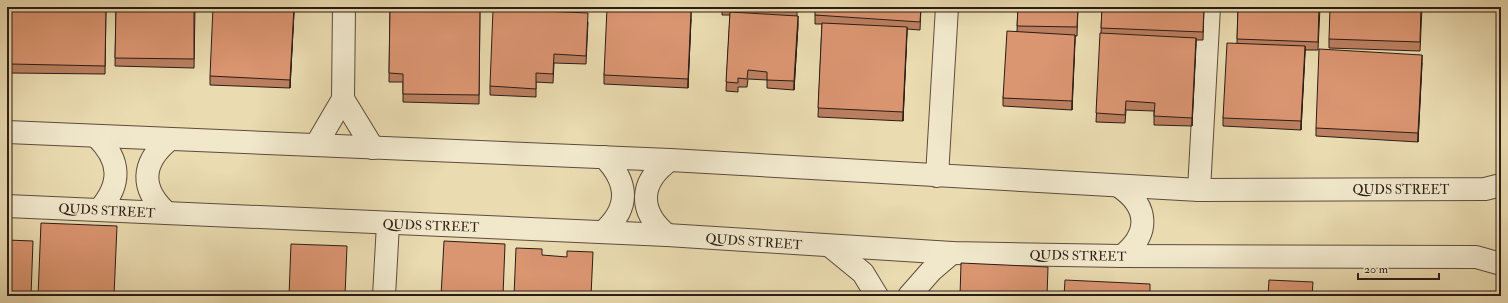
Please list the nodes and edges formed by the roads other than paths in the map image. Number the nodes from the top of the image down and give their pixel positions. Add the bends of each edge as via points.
1 (344, 7) edge
2 (947, 7) edge
3 (1209, 7) edge
4 (343, 99) junction
5 (7, 132) edge
6 (96, 136) junction
7 (169, 140) junction
8 (316, 145) junction
9 (373, 148) junction
10 (604, 158) junction
11 (670, 160) junction
12 (937, 176) junction
13 (1501, 185) edge
14 (1120, 187) junction
15 (1199, 190) junction
16 (7, 206) edge
17 (99, 210) junction
18 (167, 213) junction
19 (388, 224) junction
20 (603, 232) junction
21 (666, 235) junction
22 (830, 246) junction
23 (952, 253) junction
24 (1122, 256) junction
25 (1501, 264) edge
26 (384, 296) edge
27 (877, 296) edge
28 (909, 296) edge

1 - 4 street
2 - 12 street
3 - 15 street
4 - 8 street
4 - 9 street
5 - 6 street, QUDS STREET
6 - 7 street, QUDS STREET
6 - 17 street via 113,158 116,172 114,187 108,200
7 - 8 street, QUDS STREET
7 - 18 street via 158,149 150,162 147,176 149,190 156,204
8 - 9 street, QUDS STREET
9 - 10 street, QUDS STREET
10 - 11 street, QUDS STREET
10 - 20 street via 615,168 624,195 621,209 614,222
11 - 12 street, QUDS STREET
11 - 21 street via 658,169 649,182 646,196 648,212 655,225
12 - 14 street, QUDS STREET
13 - 15 street, QUDS STREET via 1485,189
14 - 15 street, QUDS STREET
14 - 24 street via 1132,195 1140,207 1143,221 1140,235 1133,248
16 - 17 street, QUDS STREET
17 - 18 street, QUDS STREET
18 - 19 street, QUDS STREET
19 - 20 street, QUDS STREET
19 - 26 street
20 - 21 street, QUDS STREET
21 - 22 street, QUDS STREET
22 - 23 street, QUDS STREET
22 - 27 street via 863,273
23 - 24 street, QUDS STREET
23 - 28 street via 931,271
24 - 25 street, QUDS STREET via 1476,257

